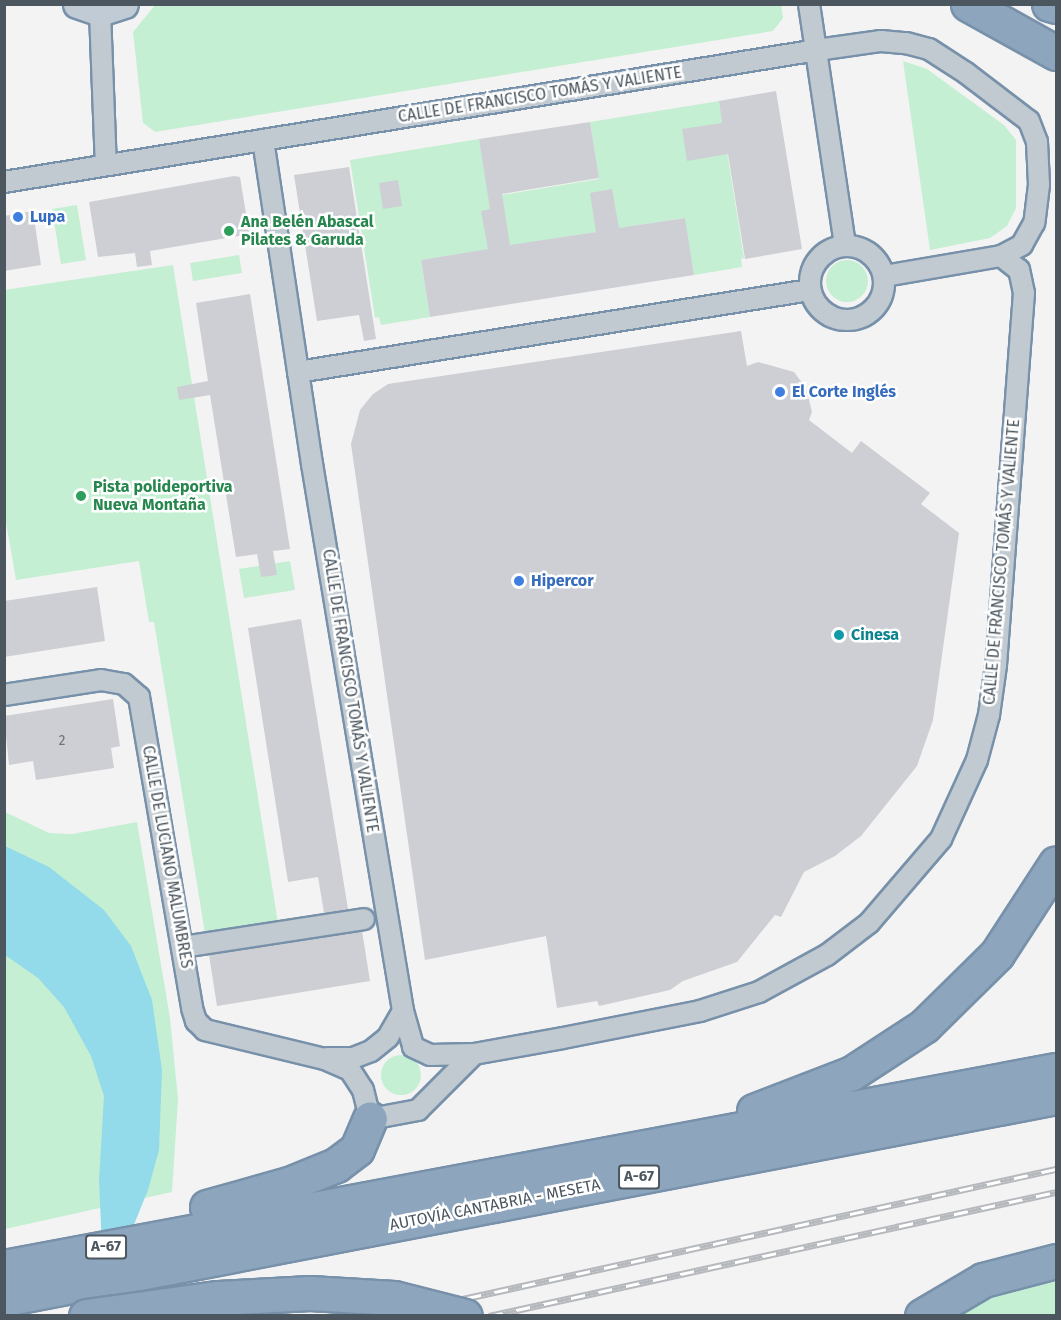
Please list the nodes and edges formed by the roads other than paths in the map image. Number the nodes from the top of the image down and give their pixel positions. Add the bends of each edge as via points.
1 (809, 4) edge
2 (968, 4) edge
3 (1049, 4) edge
4 (1056, 6) edge
5 (100, 7) edge
6 (817, 50) junction
7 (1056, 53) edge
8 (263, 140) junction
9 (106, 165) junction
10 (4, 182) edge
11 (845, 245) junction
12 (1001, 256) junction
13 (884, 276) junction
14 (810, 290) junction
15 (298, 372) junction
16 (4, 695) edge
17 (1056, 863) edge
18 (364, 919) dead end
19 (182, 947) junction
20 (404, 1011) junction
21 (474, 1054) junction
22 (324, 1059) junction
23 (1048, 1070) edge
24 (1056, 1097) edge
25 (370, 1119) junction
26 (418, 1187) junction
27 (148, 1231) junction
28 (61, 1249) junction
29 (4, 1256) edge
30 (1056, 1261) edge
31 (4, 1267) edge
32 (4, 1299) edge
33 (84, 1300) edge
34 (465, 1316) edge
35 (922, 1316) edge

1 - 6 street
2 - 7 highway
3 - 4 highway
5 - 9 street
6 - 8 street, CALLE DE FRANCISCO TOMÁS Y VALIENTE
6 - 11 street
6 - 12 street, CALLE DE FRANCISCO TOMÁS Y VALIENTE via 881,41 929,50 1029,121 1037,153 1034,223 1022,245
8 - 9 street, CALLE DE FRANCISCO TOMÁS Y VALIENTE
8 - 15 street, CALLE DE FRANCISCO TOMÁS Y VALIENTE
9 - 10 street, CALLE DE FRANCISCO TOMÁS Y VALIENTE
11 - 13 street via 869,253
11 - 14 street via 828,251 817,261 810,275
12 - 13 street, CALLE DE FRANCISCO TOMÁS Y VALIENTE
12 - 21 street, CALLE DE FRANCISCO TOMÁS Y VALIENTE via 1019,270 1024,293 996,665 977,760 941,839 869,923 827,955 759,992 700,1011
13 - 14 street via 881,299 874,309 854,320 842,320 821,310
14 - 15 street
15 - 20 street, CALLE DE FRANCISCO TOMÁS Y VALIENTE
16 - 19 street, CALLE DE LUCIANO MALUMBRES via 101,680 124,684 136,693 141,702
17 - 26 highway via 1024,917 973,982 924,1026 852,1073 788,1100 735,1116
18 - 19 street
19 - 22 street, CALLE DE LUCIANO MALUMBRES via 193,1012 205,1030
20 - 21 street, CALLE DE FRANCISCO TOMÁS Y VALIENTE via 413,1047 420,1052
20 - 22 street, CALLE DE LUCIANO MALUMBRES via 388,1037 371,1050 352,1058
21 - 25 street via 418,1110
22 - 25 street, CALLE DE LUCIANO MALUMBRES via 350,1070 358,1078
23 - 26 highway, AUTOVÍA CANTABRIA - MESETA / A-67
24 - 33 highway, AUTOVÍA CANTABRIA - MESETA / A-67 via 170,1268
25 - 27 highway via 357,1149 325,1170
26 - 27 highway, AUTOVÍA CANTABRIA - MESETA / A-67
27 - 28 highway
28 - 29 highway
28 - 31 highway, A-67
30 - 35 highway via 983,1280
32 - 33 highway, AUTOVÍA CANTABRIA - MESETA / A-67
33 - 34 highway, bridge via 301,1293 394,1298

